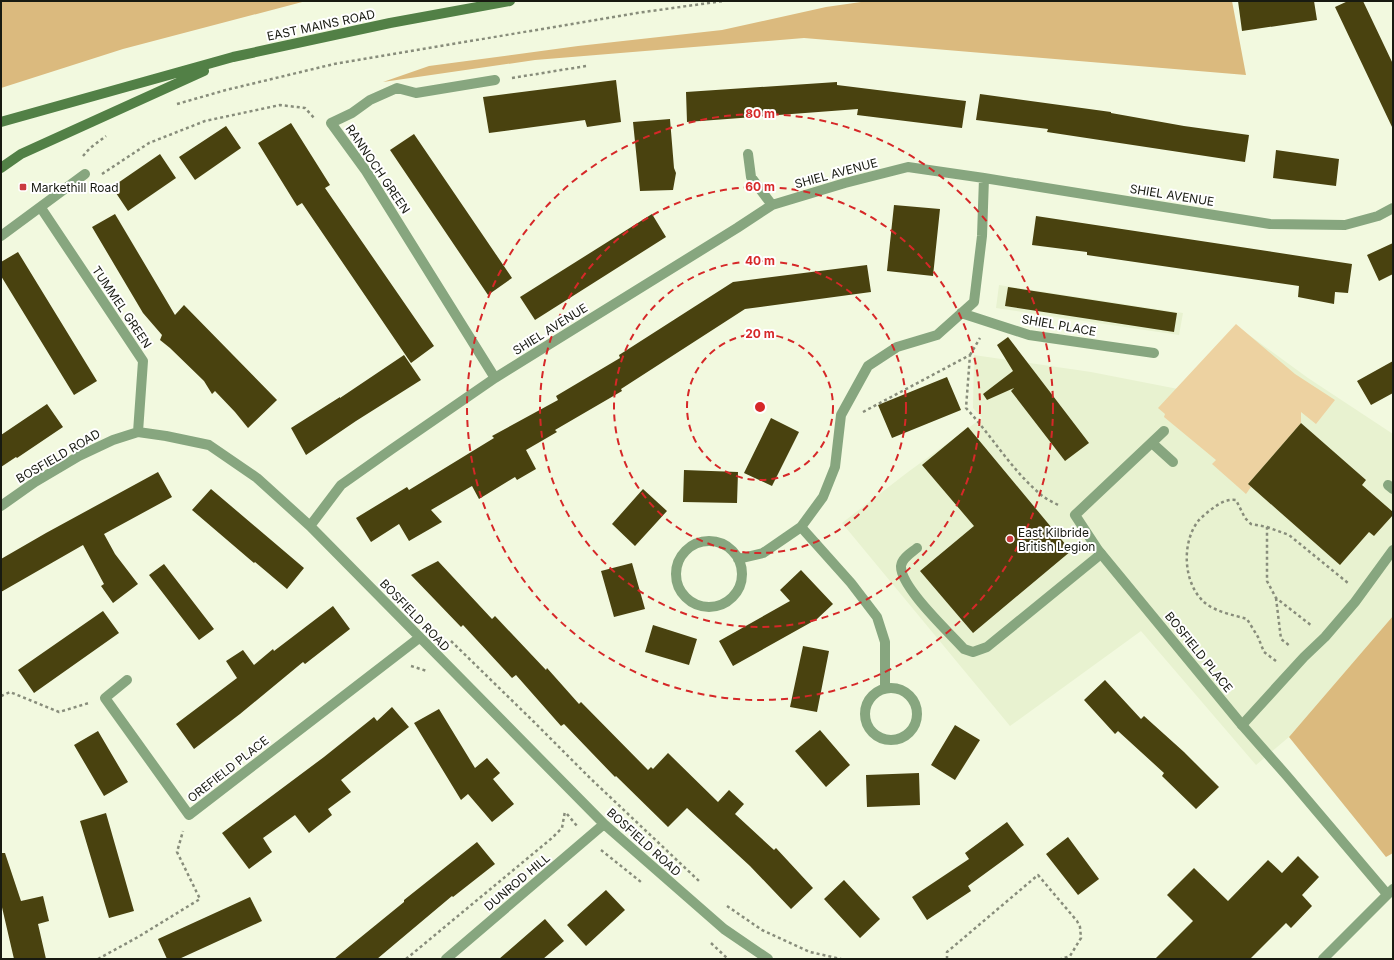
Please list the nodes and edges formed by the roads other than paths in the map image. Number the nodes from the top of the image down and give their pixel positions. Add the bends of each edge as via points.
1 (510, 1) edge
2 (233, 58) junction
3 (495, 80) road end
4 (1, 122) edge
5 (748, 154) dead end
6 (1, 168) edge
7 (85, 174) road end
8 (984, 178) junction
9 (772, 205) junction
10 (41, 208) junction
11 (1393, 208) edge
12 (1, 236) edge
13 (961, 313) junction
14 (1154, 353) dead end
15 (495, 378) junction
16 (1164, 431) dead end
17 (138, 432) junction
18 (1152, 443) junction
19 (1173, 462) dead end
20 (1, 506) edge
21 (310, 526) junction
22 (801, 526) junction
23 (916, 548) dead end
24 (1393, 550) edge
25 (1101, 554) junction
26 (738, 559) junction
27 (419, 638) junction
28 (127, 680) dead end
29 (885, 689) junction
30 (1242, 725) junction
31 (604, 824) junction
32 (1390, 891) edge
33 (446, 959) edge
34 (768, 959) edge
35 (1323, 959) edge

1 - 2 main road, EAST MAINS ROAD via 390,23
2 - 4 main road, EAST MAINS ROAD
2 - 6 main road, EAST MAINS ROAD via 21,154
3 - 15 street, RANNOCH GREEN via 416,93 397,88 370,100 331,124 366,171
5 - 9 street via 751,177
7 - 10 street
8 - 9 street, SHIEL AVENUE via 908,168 845,183
8 - 11 street, SHIEL AVENUE via 1270,224 1345,224 1378,216
8 - 13 street via 982,236 974,302
9 - 15 street, SHIEL AVENUE
10 - 12 street
10 - 17 street, TUMMEL GREEN via 143,362
13 - 14 street, SHIEL PLACE via 1029,335
13 - 22 street via 937,335 897,347 868,366 841,415 835,467 824,497
15 - 21 street, SHIEL AVENUE via 341,485
16 - 18 street
17 - 20 street, BOSFIELD ROAD via 113,440 79,456
17 - 21 street, BOSFIELD ROAD via 209,445 257,478
18 - 19 street
18 - 25 street, BOSFIELD PLACE via 1076,515
21 - 27 street, BOSFIELD ROAD
22 - 26 street via 763,553
22 - 29 street via 878,617 885,642
23 - 25 street via 903,560 901,566 911,591 964,649 973,652 987,647
24 - 30 street via 1325,637
25 - 30 street, BOSFIELD PLACE
26 - 26 street via 732,550 711,541 690,546 677,564 677,586 691,603 712,608 722,605 732,599 742,580 742,569
27 - 28 street, OREFIELD PLACE via 189,815 105,698
27 - 31 street, BOSFIELD ROAD
29 - 29 street via 871,698 865,714 867,722 871,730 885,740 902,738 914,727 917,710 914,702 902,691
30 - 32 street, BOSFIELD PLACE
31 - 33 street, DUNROD HILL
31 - 34 street, BOSFIELD ROAD via 724,929
32 - 35 street

